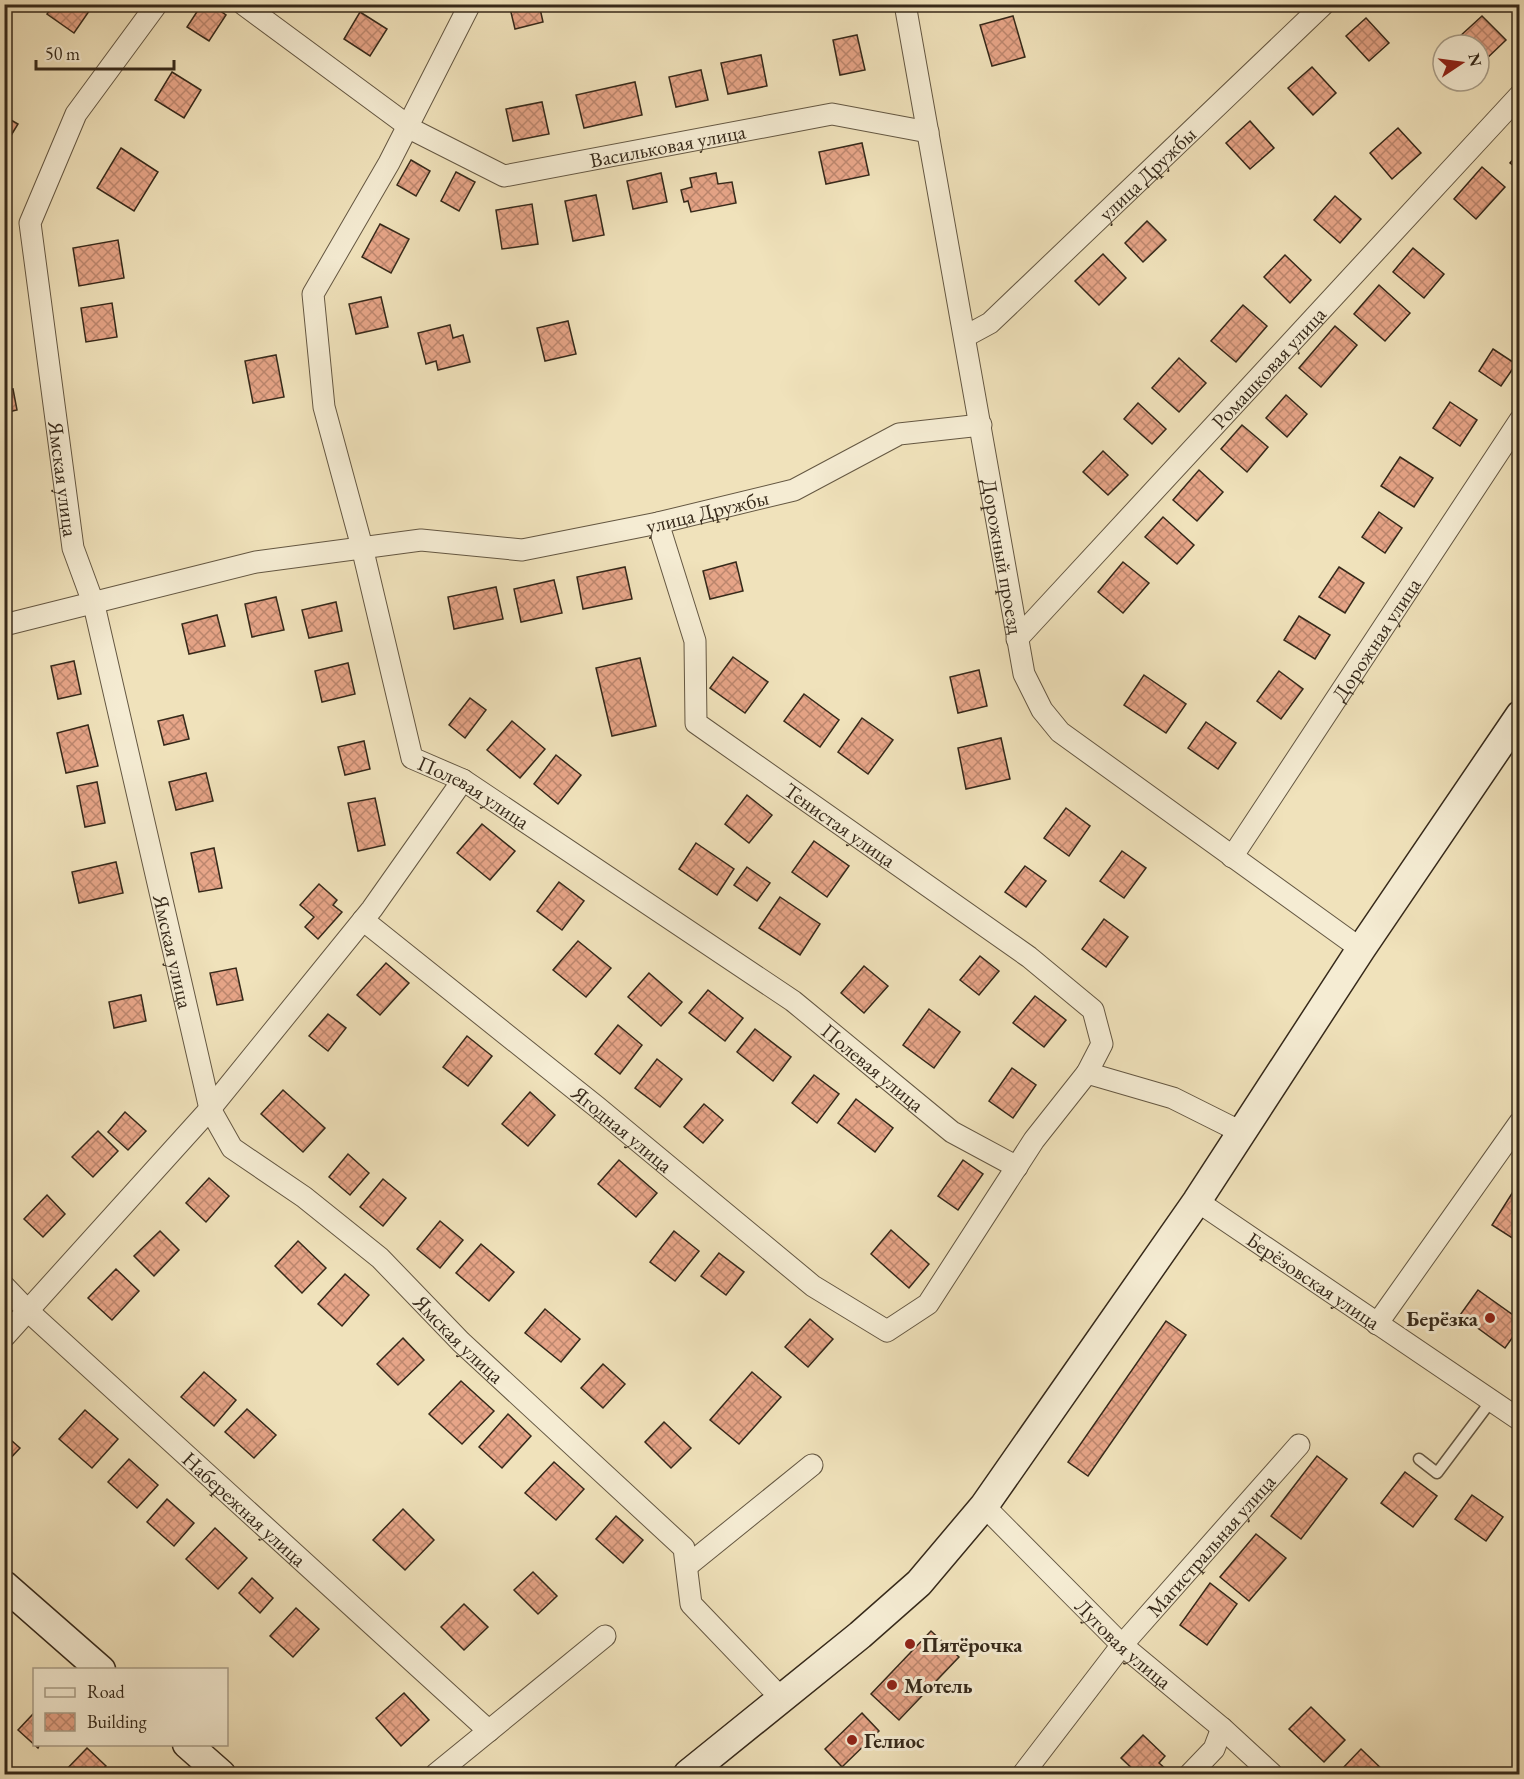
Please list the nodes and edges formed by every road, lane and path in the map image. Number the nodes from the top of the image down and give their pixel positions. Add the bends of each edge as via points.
1 (157, 4) edge
2 (243, 4) edge
3 (470, 4) edge
4 (904, 4) edge
5 (1323, 4) edge
6 (1520, 95) edge
7 (411, 128) junction
8 (928, 132) junction
9 (966, 336) junction
10 (1520, 420) edge
11 (981, 425) junction
12 (658, 523) junction
13 (362, 547) junction
14 (94, 604) junction
15 (4, 625) edge
16 (1017, 639) junction
17 (1520, 715) edge
18 (463, 780) junction
19 (1232, 856) junction
20 (363, 920) junction
21 (1361, 949) junction
22 (1087, 1073) junction
23 (210, 1109) junction
24 (1520, 1122) edge
25 (1242, 1132) junction
26 (1017, 1167) junction
27 (1197, 1201) junction
28 (4, 1286) edge
29 (28, 1311) junction
30 (1377, 1323) junction
31 (4, 1337) edge
32 (1491, 1401) junction
33 (1520, 1420) edge
34 (1299, 1445) dead end
35 (1419, 1459) dead end
36 (812, 1465) dead end
37 (984, 1506) junction
38 (687, 1566) junction
39 (4, 1585) edge
40 (605, 1636) dead end
41 (1122, 1646) junction
42 (99, 1668) edge
43 (782, 1699) junction
44 (1222, 1728) junction
45 (489, 1731) junction
46 (189, 1746) edge
47 (221, 1774) edge
48 (436, 1774) edge
49 (688, 1774) edge
50 (1023, 1774) edge
51 (1190, 1774) edge
52 (1272, 1774) edge

1 - 14 street, Ямская улица via 76,114 30,223 73,548
2 - 7 street, Васильковая улица
3 - 7 street
4 - 8 street, Дорожный проезд
5 - 9 street, улица Дружбы via 990,322
6 - 16 street, Ромашковая улица
7 - 8 street, Васильковая улица via 504,176 832,114
7 - 13 street, Полевая улица via 313,294 324,407
8 - 9 street, Дорожный проезд
9 - 11 street, Дорожный проезд
10 - 19 street, Дорожная улица
11 - 12 street, улица Дружбы via 899,434 794,490
11 - 16 street, Дорожный проезд
12 - 13 street, улица Дружбы via 522,550 421,540
12 - 22 street, Тенистая улица via 695,641 696,723 1029,957 1093,1010 1102,1044
13 - 14 street, улица Дружбы via 256,562
13 - 18 street, Полевая улица via 412,758
14 - 15 street, улица Дружбы
14 - 23 street, Ямская улица
16 - 19 street, Дорожный проезд via 1024,674 1042,710 1060,732
17 - 21 main road
18 - 20 street
18 - 26 street, Полевая улица via 793,1000 952,1132
19 - 21 street, Дорожный проезд
20 - 23 street
20 - 26 street, Ягодная улица via 813,1286 887,1331 928,1304
21 - 25 main road
22 - 25 street via 1173,1098
22 - 26 street
23 - 29 street
23 - 38 street, Ямская улица via 232,1148 304,1197 380,1258 461,1342 684,1548
24 - 30 street
25 - 27 main road
27 - 30 street, Берёзовская улица
27 - 37 main road
28 - 29 street, Набережная улица
29 - 31 street
29 - 45 street, Набережная улица
30 - 32 street, Берёзовская улица
32 - 33 street, Берёзовская улица
32 - 35 lane via 1437,1473
34 - 41 street, Магистральная улица
36 - 38 street
37 - 41 street, Луговая улица
37 - 43 main road via 919,1583
38 - 43 street, Ямская улица via 692,1604
39 - 42 main road
40 - 45 street
41 - 44 street, Луговая улица
41 - 50 street, Магистральная улица
43 - 49 main road
44 - 51 street via 1214,1749
44 - 52 street, Луговая улица
45 - 48 street
46 - 47 main road

